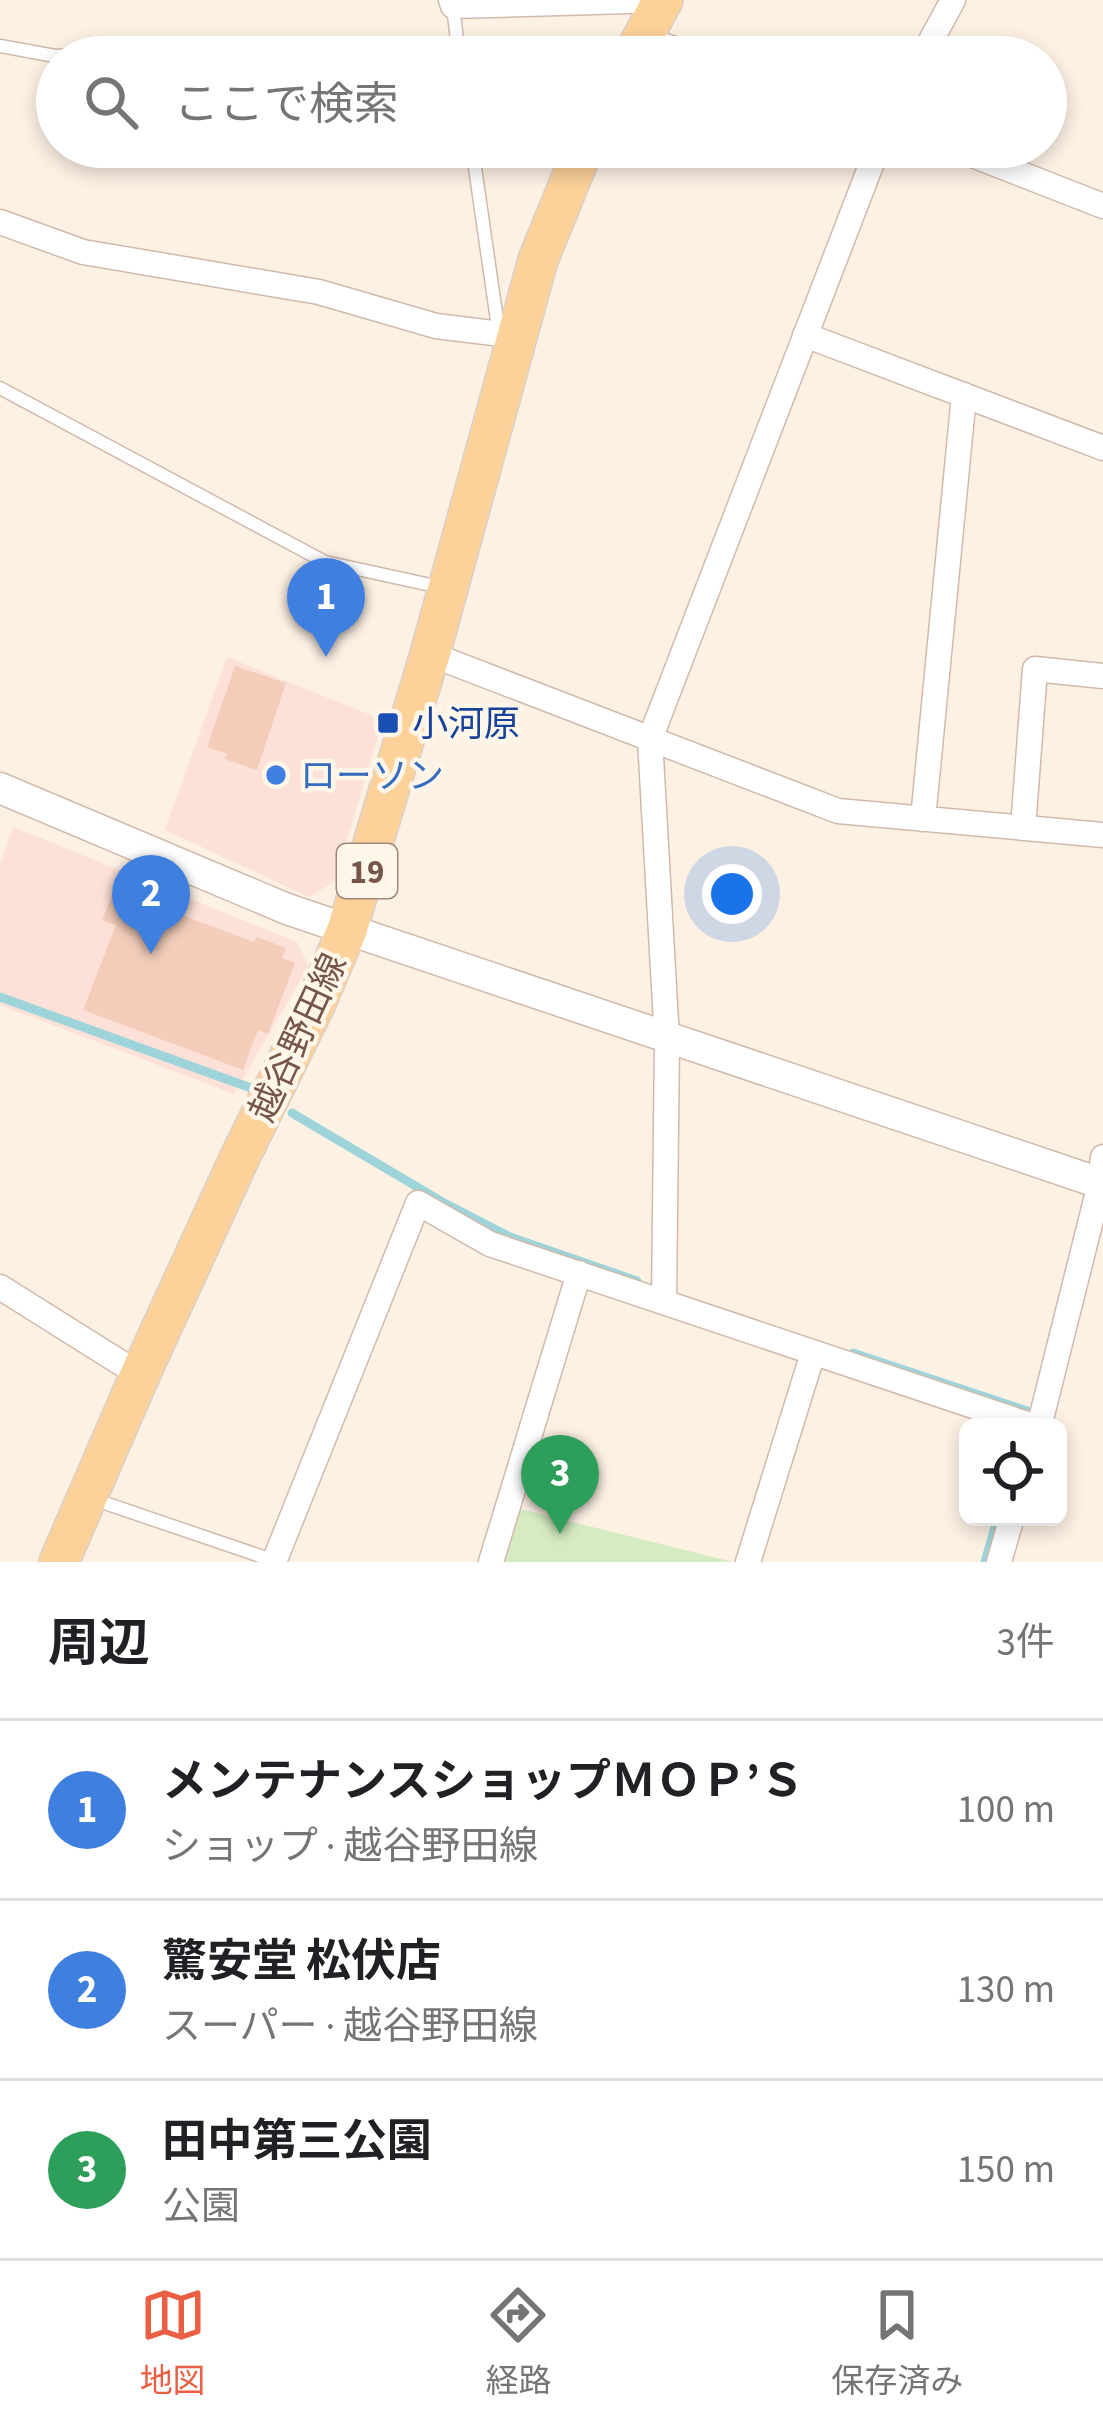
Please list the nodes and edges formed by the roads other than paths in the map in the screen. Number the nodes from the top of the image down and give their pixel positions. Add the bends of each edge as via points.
1 (663, 0) edge
2 (953, 0) edge
3 (452, 3) edge
4 (457, 36) edge
5 (644, 36) edge
6 (933, 36) edge
7 (0, 46) edge
8 (36, 53) edge
9 (476, 168) edge
10 (575, 168) edge
11 (870, 168) edge
12 (1006, 168) edge
13 (1103, 206) edge
14 (0, 222) edge
15 (508, 335) junction
16 (805, 335) junction
17 (0, 388) edge
18 (964, 395) junction
19 (1103, 448) edge
20 (447, 588) junction
21 (430, 654) junction
22 (1103, 676) edge
23 (650, 740) junction
24 (0, 788) edge
25 (922, 819) junction
26 (1023, 828) junction
27 (1103, 835) edge
28 (347, 930) junction
29 (667, 1040) junction
30 (1102, 1175) edge
31 (579, 1274) junction
32 (0, 1287) edge
33 (664, 1301) junction
34 (813, 1353) junction
35 (140, 1375) junction
36 (1010, 1418) edge
37 (1039, 1418) edge
38 (86, 1497) junction
39 (1009, 1526) edge
40 (59, 1562) edge
41 (274, 1562) edge
42 (491, 1562) edge
43 (748, 1562) edge
44 (999, 1562) edge

1 - 3 street
1 - 5 main road
2 - 6 street
3 - 4 lane
7 - 8 lane
9 - 15 lane
10 - 15 main road, 越谷野田線 / 19
11 - 16 street
12 - 13 street
14 - 15 street via 83,251
15 - 20 main road, 越谷野田線 / 19
16 - 18 street
16 - 23 street
17 - 20 lane via 325,562
18 - 19 street
18 - 25 street
20 - 21 main road, 越谷野田線 / 19
21 - 23 street
21 - 28 main road, 越谷野田線 / 19
22 - 26 street via 1035,670
23 - 25 street via 838,811
23 - 29 street
24 - 28 street
25 - 26 street
26 - 27 street
28 - 29 street
28 - 35 main road, 越谷野田線 / 19
29 - 30 street
29 - 33 street
30 - 37 street
31 - 33 street
31 - 41 street via 490,1244 418,1203
31 - 42 street
32 - 35 street
33 - 34 street
34 - 36 street
34 - 43 street
35 - 38 main road, 越谷野田線 / 19
38 - 40 main road, 越谷野田線 / 19
38 - 41 lane
39 - 44 street

